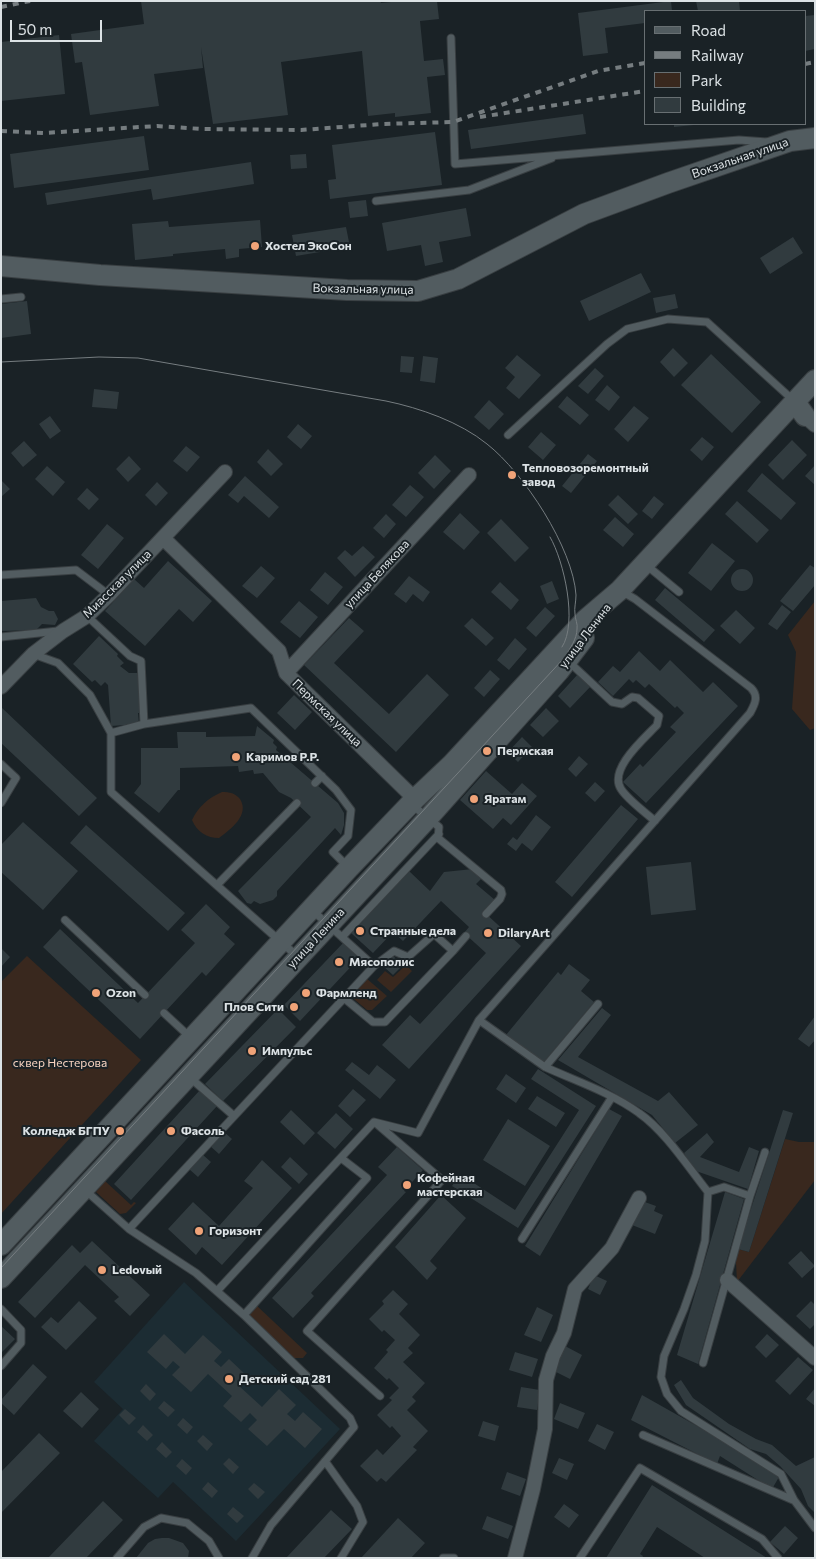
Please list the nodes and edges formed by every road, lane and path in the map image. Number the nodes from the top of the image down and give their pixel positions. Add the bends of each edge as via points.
1 (451, 38) dead end
2 (815, 138) edge
3 (790, 140) junction
4 (559, 155) junction
5 (376, 201) dead end
6 (1, 266) edge
7 (21, 297) dead end
8 (1, 298) edge
9 (815, 380) edge
10 (805, 414) edge
11 (508, 435) dead end
12 (225, 472) dead end
13 (469, 475) dead end
14 (163, 538) junction
15 (644, 564) junction
16 (1, 575) edge
17 (620, 590) junction
18 (679, 592) dead end
19 (109, 595) junction
20 (87, 616) junction
21 (64, 631) junction
22 (1, 637) edge
23 (33, 654) junction
24 (567, 661) junction
25 (286, 673) junction
26 (1, 688) edge
27 (144, 724) junction
28 (111, 733) junction
29 (1, 764) edge
30 (322, 776) junction
31 (315, 783) dead end
32 (413, 802) junction
33 (1, 803) edge
34 (297, 803) dead end
35 (655, 821) junction
36 (433, 826) junction
37 (349, 868) junction
38 (217, 885) junction
39 (311, 909) junction
40 (486, 914) dead end
41 (65, 920) dead end
42 (335, 931) junction
43 (466, 936) dead end
44 (280, 942) junction
45 (453, 951) junction
46 (298, 957) junction
47 (374, 966) junction
48 (145, 995) dead end
49 (344, 998) junction
50 (598, 1004) dead end
51 (164, 1013) dead end
52 (479, 1020) junction
53 (191, 1038) junction
54 (545, 1068) junction
55 (195, 1082) dead end
56 (612, 1097) junction
57 (234, 1116) junction
58 (374, 1122) junction
59 (765, 1152) dead end
60 (341, 1158) junction
61 (66, 1174) junction
62 (83, 1188) junction
63 (708, 1192) junction
64 (750, 1196) junction
65 (639, 1198) dead end
66 (129, 1229) junction
67 (522, 1239) dead end
68 (1, 1245) edge
69 (1, 1278) edge
70 (726, 1280) junction
71 (217, 1292) junction
72 (1, 1310) edge
73 (244, 1315) junction
74 (815, 1358) edge
75 (703, 1363) dead end
76 (1, 1366) edge
77 (380, 1396) dead end
78 (643, 1435) dead end
79 (325, 1461) junction
80 (794, 1500) junction
81 (815, 1528) edge
82 (118, 1558) edge
83 (219, 1558) edge
84 (252, 1558) edge
85 (341, 1558) edge
86 (443, 1558) edge
87 (454, 1558) edge
88 (515, 1558) edge
89 (580, 1558) edge
90 (778, 1558) edge

1 - 4 lane via 455,164
2 - 3 street, Вокзальная улица
3 - 4 lane via 739,140
3 - 6 street, Вокзальная улица via 584,214 458,279 418,291 348,290
4 - 5 lane via 469,190
7 - 8 lane
9 - 10 street, улица Ленина
10 - 11 lane via 707,322 668,320 627,329
10 - 15 street, улица Ленина
12 - 14 street, Миасская улица
13 - 25 street, улица Белякова
14 - 19 street, Миасская улица
14 - 25 street, Пермская улица via 279,650
15 - 17 street, улица Ленина
15 - 18 lane
16 - 19 lane via 76,570
17 - 24 street, улица Ленина
17 - 32 street, улица Ленина via 586,619
17 - 35 lane via 756,694 750,713
19 - 20 street, Миасская улица
20 - 21 street, Миасская улица
20 - 27 lane via 130,656 141,661
21 - 22 lane
21 - 23 street, Миасская улица
23 - 26 street, Миасская улица
23 - 28 lane via 58,663 90,695
24 - 35 lane via 612,702 622,704 632,697 638,698 659,716 657,725 623,762 618,776 622,790
24 - 36 street, улица Ленина
25 - 32 street, Пермская улица
27 - 28 lane
27 - 30 lane via 251,708
28 - 38 lane via 111,792
29 - 33 lane via 16,778
30 - 31 lane
30 - 37 lane via 351,810 348,836 334,852
32 - 36 lane
32 - 37 street, улица Ленина
34 - 38 lane
35 - 52 lane
36 - 40 lane via 438,838 501,890 500,899
36 - 42 street, улица Ленина
37 - 39 street, улица Ленина
38 - 44 lane
39 - 42 lane
39 - 44 street, улица Ленина
41 - 48 lane
42 - 46 street, улица Ленина
42 - 47 lane
43 - 45 lane
44 - 46 lane
44 - 53 street, улица Ленина
45 - 47 lane via 434,934 408,956 394,951
45 - 49 lane via 385,1022 373,1022
46 - 62 street, улица Ленина
47 - 49 lane
49 - 57 lane
50 - 54 lane
51 - 53 lane
52 - 54 lane
52 - 58 lane via 418,1133
53 - 61 street, улица Ленина
54 - 56 lane
55 - 57 lane
56 - 63 lane via 658,1129
56 - 67 lane
57 - 66 lane
58 - 60 lane
58 - 77 lane via 442,1180 307,1330
59 - 64 lane
60 - 71 lane
60 - 73 lane via 367,1178
61 - 62 street
61 - 68 street, улица Ленина
62 - 66 lane
62 - 69 street, улица Ленина
63 - 64 lane via 724,1187
63 - 80 lane via 705,1241 684,1309 664,1356 661,1377 667,1394 681,1411 781,1474
64 - 70 lane
65 - 88 street via 612,1248 575,1289 564,1333 546,1380 545,1429
66 - 71 lane via 196,1273
70 - 74 street
70 - 75 lane
71 - 73 lane
72 - 76 lane via 21,1330 21,1343
73 - 79 lane via 350,1418 354,1427
78 - 80 lane
79 - 84 lane via 271,1526
79 - 85 lane via 357,1506 363,1522
80 - 81 lane
82 - 83 lane via 144,1528 160,1518 187,1523 209,1541
86 - 87 lane
89 - 90 lane via 640,1468 762,1539

